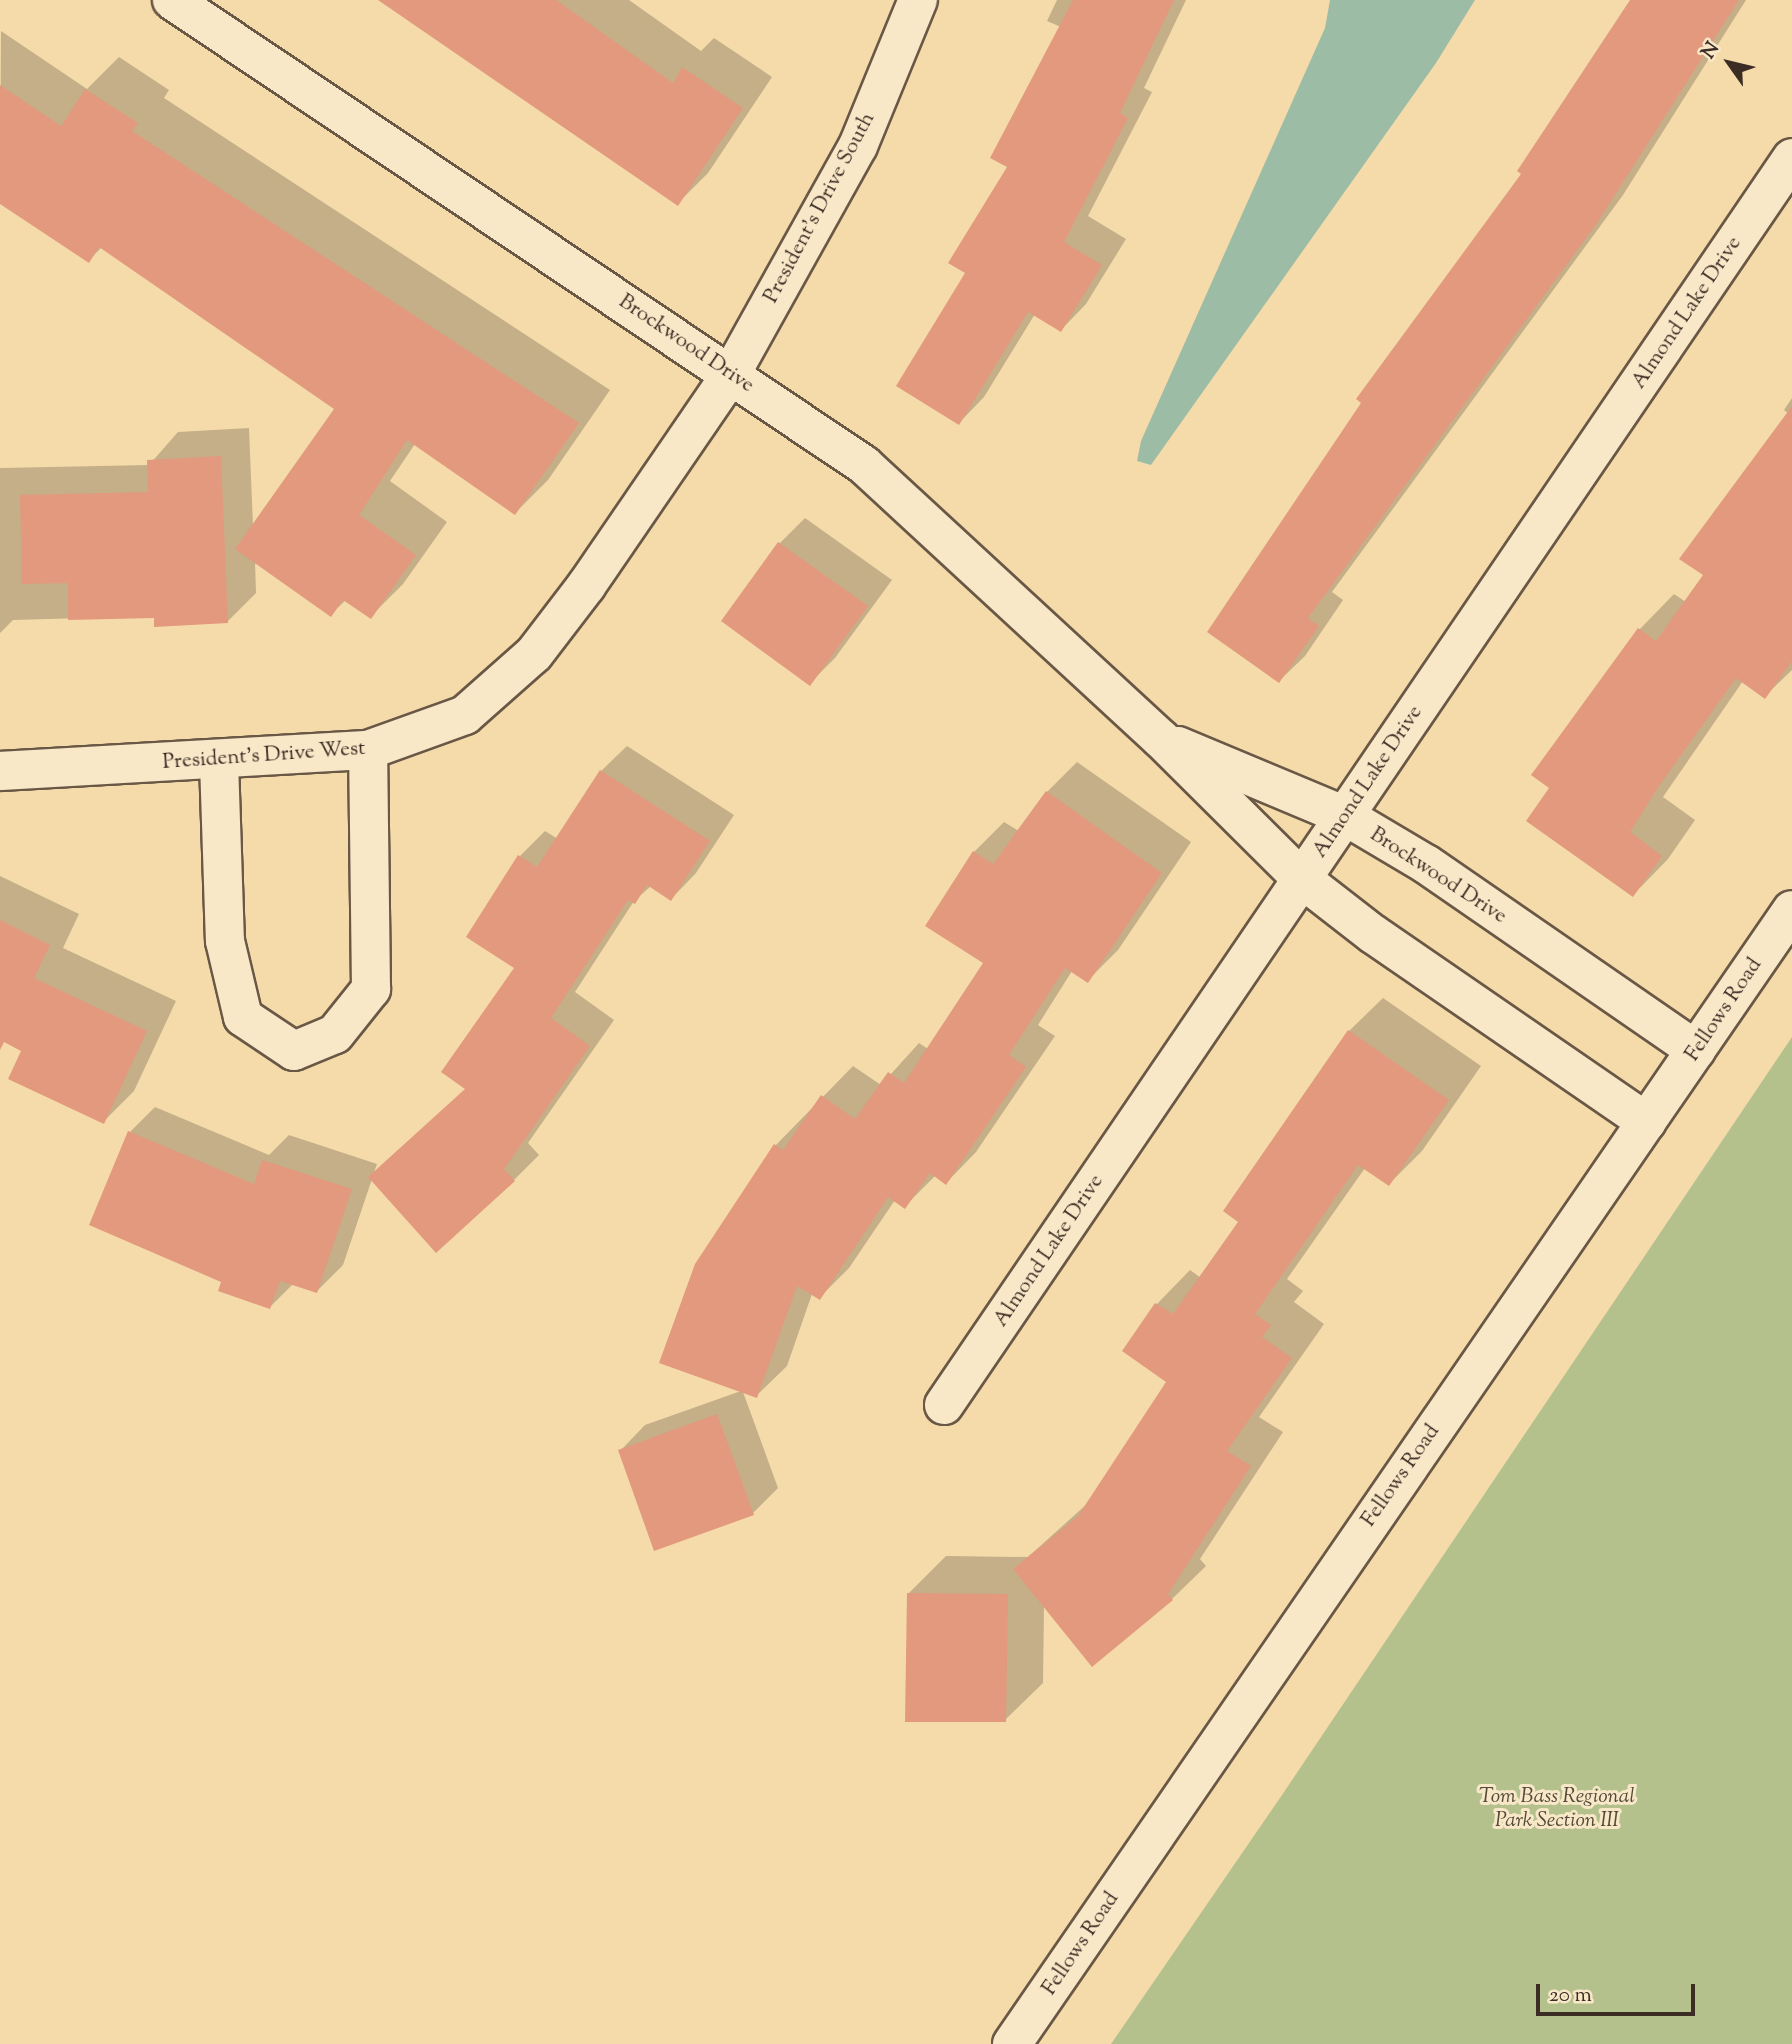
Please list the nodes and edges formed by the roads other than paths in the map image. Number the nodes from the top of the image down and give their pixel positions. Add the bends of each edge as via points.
1 (172, 0) edge
2 (918, 0) edge
3 (1792, 158) edge
4 (731, 373) junction
5 (1160, 738) junction
6 (368, 750) junction
7 (219, 762) junction
8 (0, 771) edge
9 (1345, 816) junction
10 (1302, 879) junction
11 (1792, 910) edge
12 (1696, 1050) junction
13 (1647, 1122) junction
14 (944, 1405) dead end
15 (1012, 2044) edge

1 - 4 street, Brockwood Drive
2 - 4 street, President's Drive South via 858,146
3 - 9 street, Almond Lake Drive
4 - 5 street, Brockwood Drive via 864,465
4 - 6 street, President's Drive West via 586,586 534,654 466,715
5 - 9 street, Brockwood Drive
5 - 10 street, Brockwood Drive
6 - 7 street, President's Drive West
6 - 7 street via 371,989 335,1034 294,1051 243,1017 225,941
7 - 8 street, President's Drive West
9 - 10 street, Almond Lake Drive
9 - 12 street, Brockwood Drive via 1426,864
10 - 13 street, Brockwood Drive via 1373,934
10 - 14 street, Almond Lake Drive
11 - 12 street, Fellows Road
12 - 13 street, Fellows Road
13 - 15 street, Fellows Road

